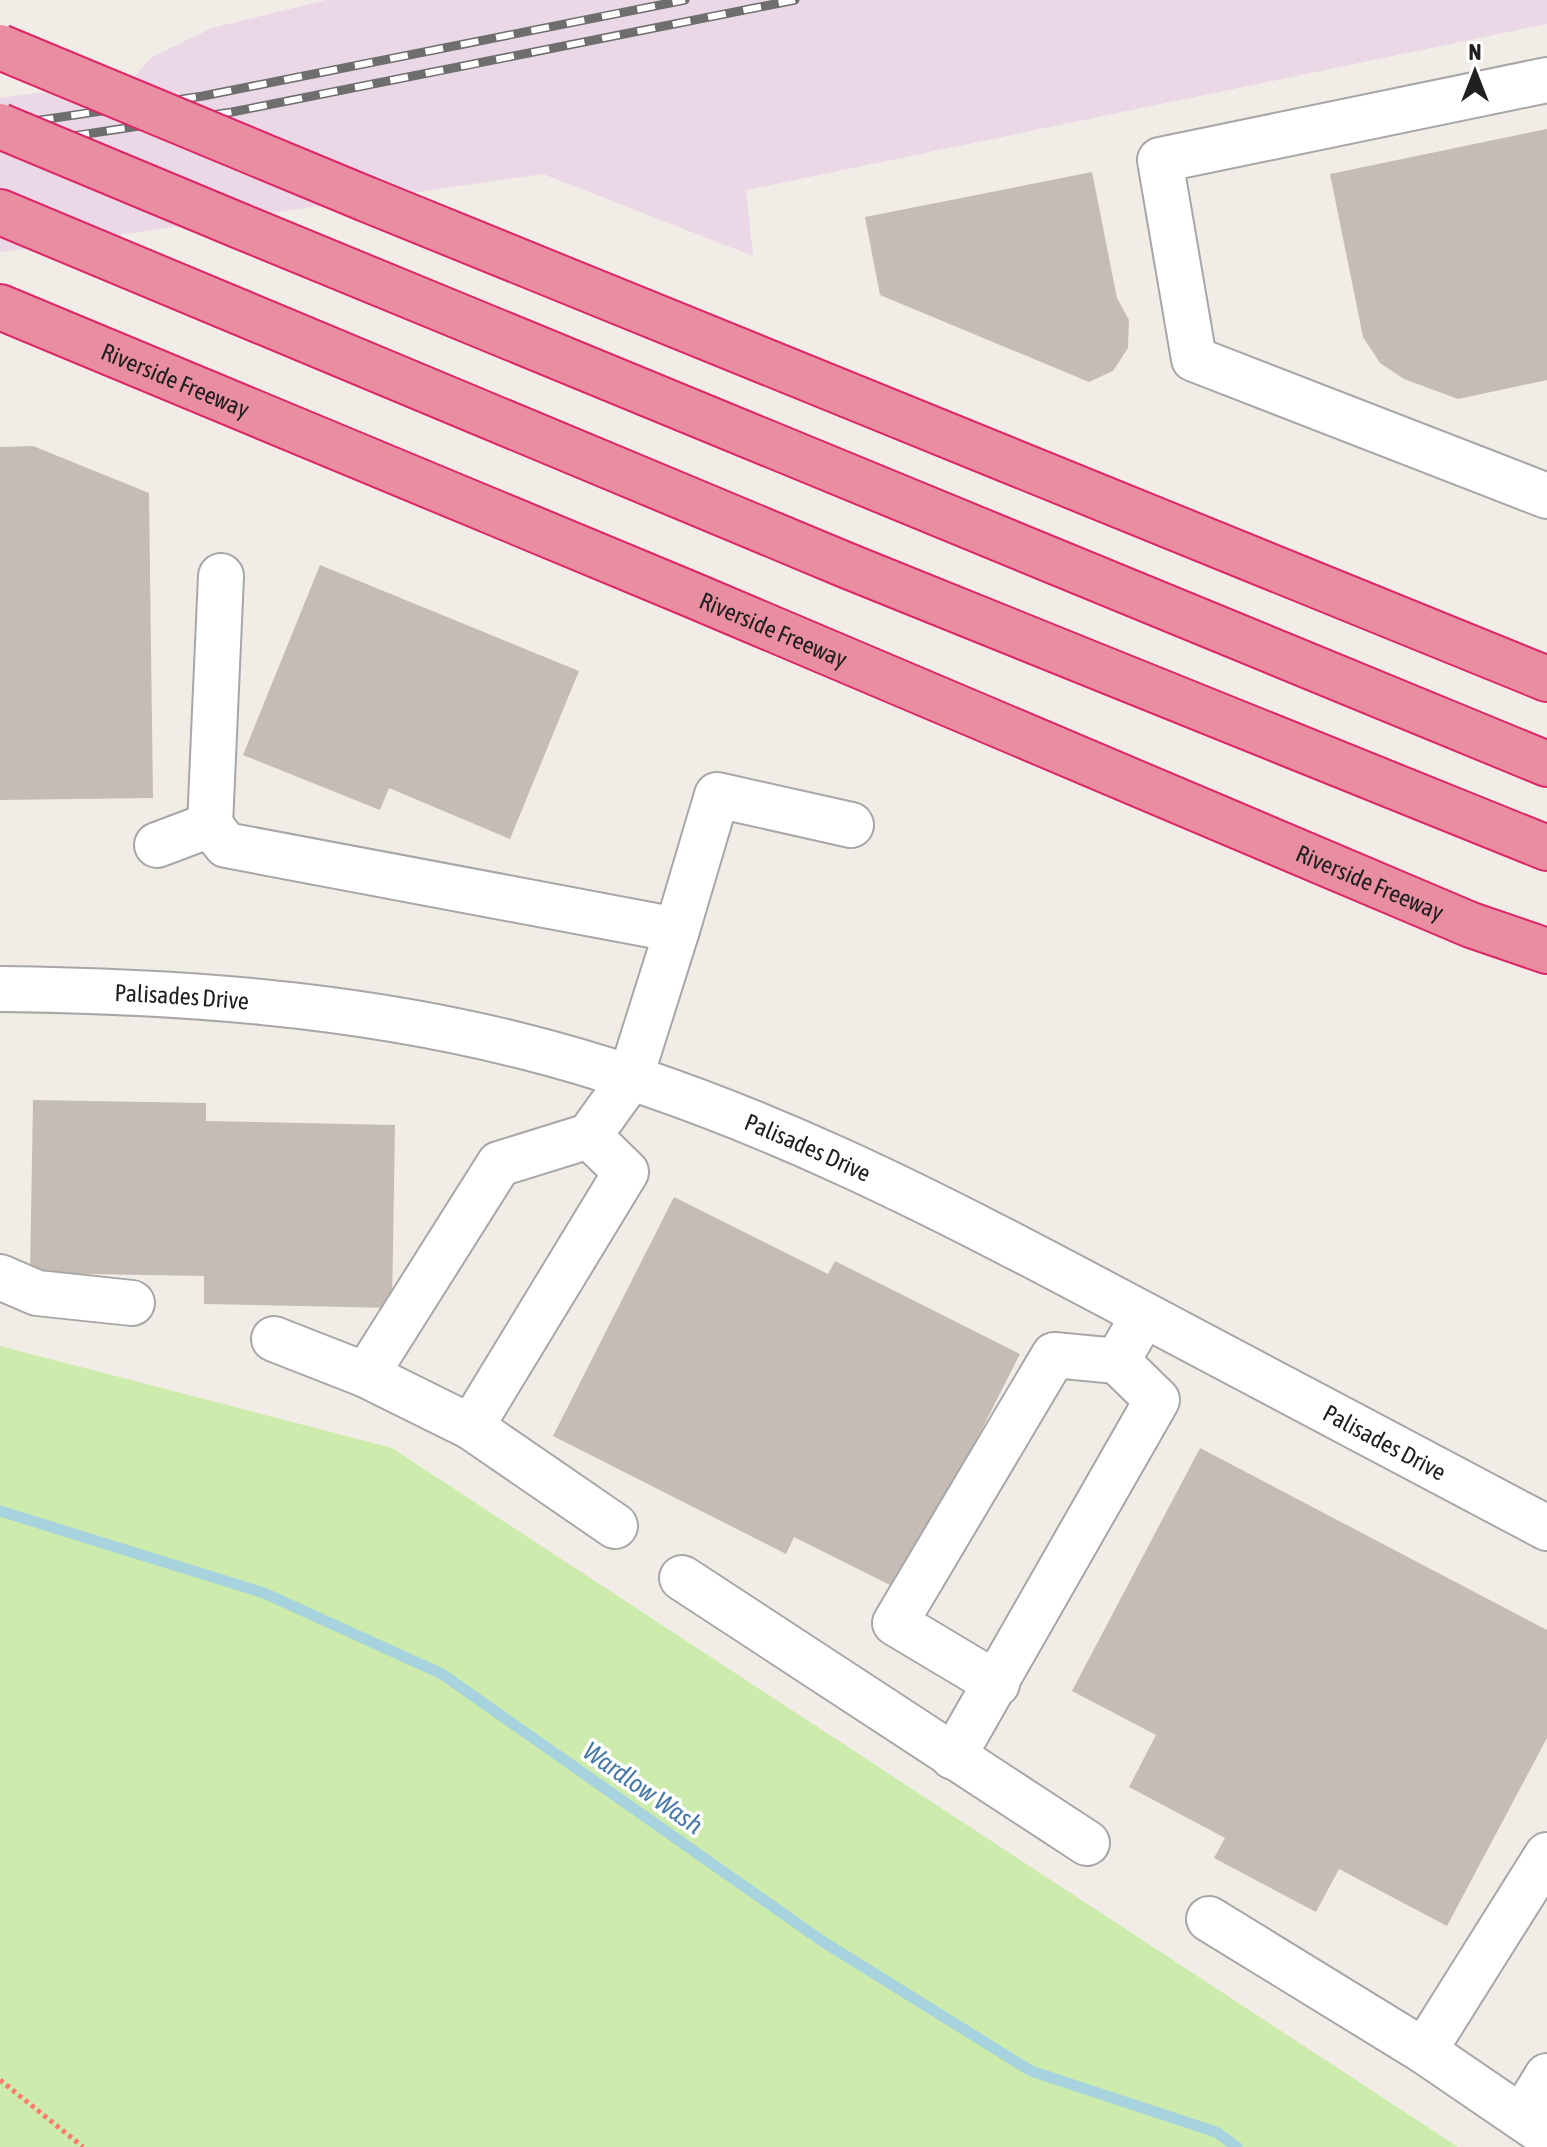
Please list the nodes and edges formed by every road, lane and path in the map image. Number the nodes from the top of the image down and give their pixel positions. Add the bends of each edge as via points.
1 (0, 47) edge
2 (1547, 80) edge
3 (0, 126) edge
4 (0, 212) edge
5 (0, 307) edge
6 (1547, 496) edge
7 (221, 576) dead end
8 (1547, 679) edge
9 (1547, 764) edge
10 (210, 825) junction
11 (851, 825) dead end
12 (157, 845) dead end
13 (1547, 848) edge
14 (677, 930) junction
15 (1547, 951) edge
16 (0, 989) edge
17 (630, 1079) junction
18 (589, 1136) junction
19 (0, 1277) edge
20 (132, 1303) dead end
21 (1144, 1315) junction
22 (274, 1339) dead end
23 (1117, 1361) junction
24 (366, 1375) junction
25 (471, 1427) junction
26 (615, 1526) dead end
27 (1547, 1528) edge
28 (682, 1578) dead end
29 (997, 1684) junction
30 (953, 1757) junction
31 (1087, 1843) dead end
32 (1547, 1855) edge
33 (1209, 1919) dead end
34 (1424, 2051) junction
35 (1547, 2076) edge
36 (0, 2080) edge
37 (1534, 2126) edge
38 (83, 2147) edge

1 - 8 highway, bridge
2 - 6 street via 1160,160 1194,359
3 - 9 highway, bridge
4 - 13 highway via 848,566
5 - 15 highway, Riverside Freeway via 1471,925
7 - 10 street
10 - 12 street
10 - 14 street via 226,845
11 - 14 street via 717,795
14 - 17 street
16 - 17 street, Palisades Drive via 123,991 360,1012 523,1046
17 - 18 street
17 - 21 street, Palisades Drive via 816,1149 917,1195
18 - 24 street via 499,1164
18 - 25 street via 626,1172
19 - 20 street via 37,1293
21 - 23 street
21 - 27 street, Palisades Drive
22 - 24 street
23 - 29 street via 1157,1400
23 - 29 street via 1054,1355 895,1623
24 - 25 street
25 - 26 street
28 - 30 street
29 - 30 street
30 - 31 street
32 - 34 street
33 - 34 street
34 - 37 street
35 - 37 street
36 - 38 path

